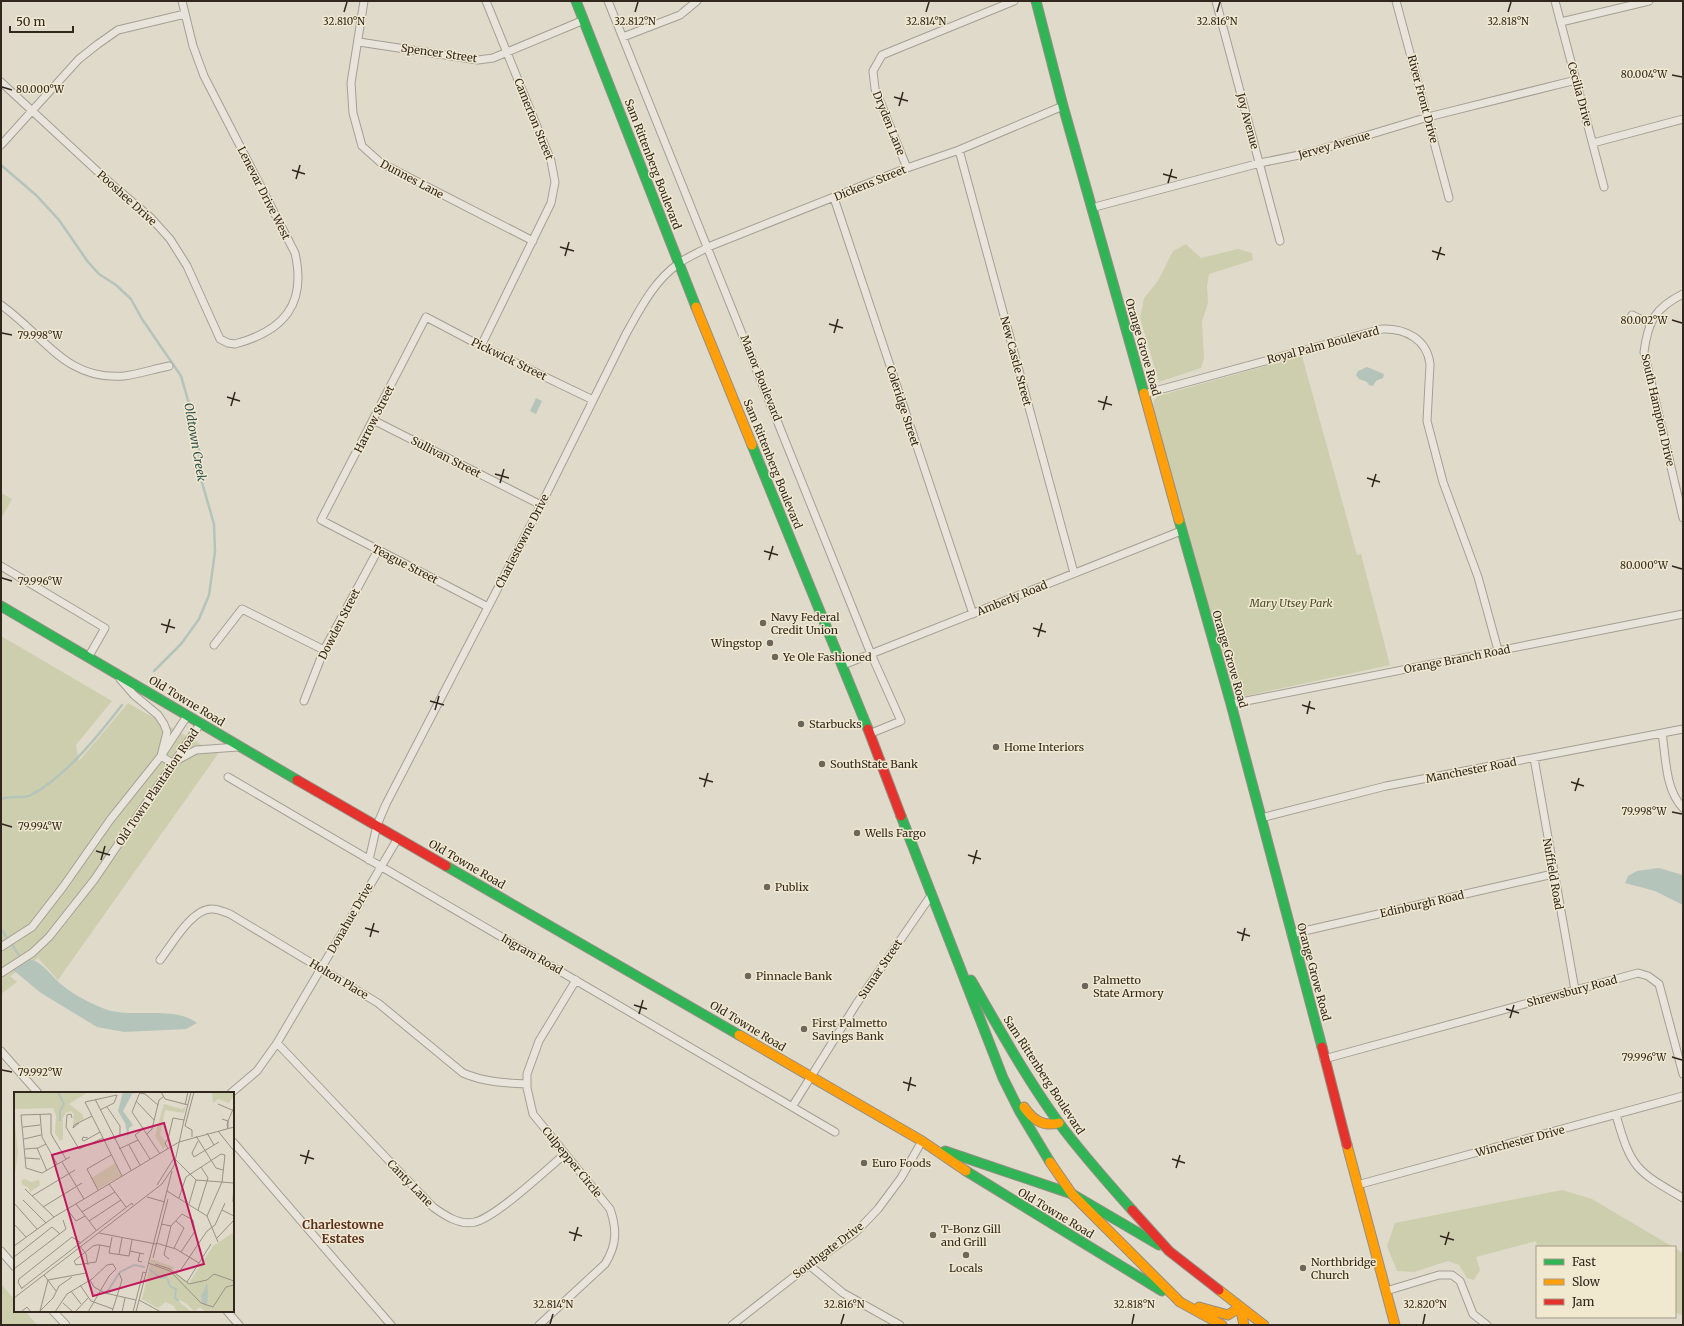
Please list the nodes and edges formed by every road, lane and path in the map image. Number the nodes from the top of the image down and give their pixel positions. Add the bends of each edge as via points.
1 (182, 1) edge
2 (364, 1) edge
3 (486, 1) edge
4 (576, 1) edge
5 (608, 1) edge
6 (697, 1) edge
7 (1014, 1) edge
8 (1036, 1) edge
9 (1216, 1) edge
10 (1396, 1) edge
11 (1556, 1) edge
12 (1649, 1) edge
13 (185, 14) junction
14 (584, 20) junction
15 (1561, 22) junction
16 (623, 37) junction
17 (359, 42) junction
18 (507, 52) junction
19 (1576, 80) junction
20 (1, 82) edge
21 (1063, 106) junction
22 (32, 110) junction
23 (1428, 117) junction
24 (1683, 119) edge
25 (1593, 143) junction
26 (1, 145) edge
27 (958, 150) junction
28 (1260, 163) junction
29 (907, 168) junction
30 (1604, 187) dead end
31 (834, 198) junction
32 (1449, 198) dead end
33 (1092, 208) junction
34 (533, 241) junction
35 (1280, 241) dead end
36 (708, 247) junction
37 (678, 264) junction
38 (1683, 294) edge
39 (1, 305) edge
40 (1632, 314) dead end
41 (426, 317) joint
42 (1651, 324) junction
43 (220, 338) joint
44 (481, 346) junction
45 (169, 366) dead end
46 (1144, 394) junction
47 (593, 400) junction
48 (373, 420) junction
49 (541, 505) junction
50 (1683, 518) edge
51 (322, 520) joint
52 (1181, 531) junction
53 (378, 550) junction
54 (1, 566) edge
55 (1074, 573) junction
56 (1, 606) edge
57 (488, 607) junction
58 (973, 614) junction
59 (1683, 614) edge
60 (214, 645) dead end
61 (324, 650) junction
62 (1498, 650) junction
63 (871, 654) junction
64 (89, 656) junction
65 (843, 665) junction
66 (112, 670) junction
67 (304, 701) dead end
68 (1231, 704) junction
69 (187, 716) junction
70 (200, 724) junction
71 (1683, 729) edge
72 (1662, 733) junction
73 (869, 734) junction
74 (242, 747) junction
75 (161, 756) junction
76 (1534, 758) junction
77 (172, 763) junction
78 (228, 777) dead end
79 (1683, 808) edge
80 (1261, 818) junction
81 (377, 826) junction
82 (398, 838) junction
83 (369, 860) junction
84 (380, 866) junction
85 (1553, 874) junction
86 (932, 894) junction
87 (1291, 934) junction
88 (948, 936) junction
89 (1, 947) edge
90 (160, 960) dead end
91 (321, 968) junction
92 (1, 973) edge
93 (576, 980) junction
94 (1575, 990) junction
95 (277, 1043) junction
96 (1, 1051) edge
97 (1324, 1059) junction
98 (1683, 1074) edge
99 (810, 1077) junction
100 (1003, 1078) junction
101 (527, 1084) junction
102 (37, 1092) edge
103 (232, 1092) edge
104 (1683, 1096) edge
105 (792, 1107) junction
106 (1616, 1115) junction
107 (1059, 1123) junction
108 (835, 1132) dead end
109 (922, 1141) junction
110 (234, 1143) edge
111 (565, 1154) junction
112 (1357, 1185) junction
113 (1072, 1194) junction
114 (1683, 1198) edge
115 (1, 1251) edge
116 (1169, 1251) junction
117 (809, 1265) junction
118 (14, 1266) edge
119 (1386, 1291) junction
120 (1180, 1302) junction
121 (1240, 1307) junction
122 (54, 1312) edge
123 (228, 1312) edge
124 (66, 1325) edge
125 (239, 1325) edge
126 (391, 1325) edge
127 (539, 1325) edge
128 (732, 1325) edge
129 (900, 1325) edge
130 (1222, 1325) edge
131 (1244, 1325) edge
132 (1264, 1325) edge
133 (1395, 1325) edge
134 (1487, 1325) edge

1 - 13 street, Lenevar Drive West
2 - 17 street, Dunnes Lane
3 - 18 street, Camerton Street
4 - 14 main road, Sam Rittenberg Boulevard
5 - 16 street, Manor Boulevard
6 - 16 street via 680,15
7 - 29 street, Dryden Lane via 882,55 873,71 875,89
8 - 21 main road, Orange Grove Road
9 - 28 street, Joy Avenue
10 - 23 street, River Front Drive
11 - 15 street, Cecilia Drive
12 - 15 street
13 - 22 street via 118,30 79,59
13 - 43 street, Lenevar Drive West via 204,76 296,253 299,269 294,305 283,319 270,330 235,344
14 - 18 street, Spencer Street
14 - 37 main road, Sam Rittenberg Boulevard
15 - 19 street, Cecilia Drive
16 - 36 street, Manor Boulevard
17 - 18 street, Spencer Street via 478,60 493,58
17 - 34 street, Dunnes Lane via 351,83 353,113 362,146 381,164
18 - 34 street, Camerton Street via 551,161 555,182 552,203
19 - 23 street, Jervey Avenue
19 - 25 street, Cecilia Drive
20 - 22 street, Pooshee Drive
21 - 27 street, Dickens Street
21 - 33 main road, Orange Grove Road
22 - 26 street
22 - 43 street, Pooshee Drive via 151,218 170,240 187,266
23 - 28 street, Jervey Avenue via 1308,153
23 - 32 street, River Front Drive
24 - 25 street
25 - 30 street, Cecilia Drive
27 - 29 street, Dickens Street
27 - 55 street, New Castle Street
28 - 33 street, Jervey Avenue
28 - 35 street, Joy Avenue
29 - 31 street, Dickens Street
31 - 36 street, Dickens Street
31 - 58 street, Coleridge Street
33 - 46 main road, Orange Grove Road
34 - 44 street, Camerton Street
36 - 37 street, Dickens Street
36 - 63 street, Manor Boulevard
37 - 47 street, Charlestowne Drive via 662,278 639,310
37 - 65 main road, Sam Rittenberg Boulevard
38 - 42 street, South Hampton Drive via 1659,309
39 - 45 street via 68,364 86,372 125,376
40 - 42 street
41 - 44 street, Pickwick Street
41 - 48 street, Harrow Street
42 - 50 street, South Hampton Drive via 1644,352
44 - 47 street, Pickwick Street
46 - 52 main road, Orange Grove Road
46 - 62 street, Royal Palm Boulevard via 1382,329 1405,332 1416,338 1425,346 1429,355 1427,421 1443,482 1478,577
47 - 49 street, Charlestowne Drive
48 - 49 street, Sullivan Street
48 - 51 street, Harrow Street
49 - 57 street, Charlestowne Drive
51 - 53 street, Teague Street
52 - 55 street, Amberly Road
52 - 68 main road, Orange Grove Road
53 - 57 street, Teague Street
53 - 61 street, Dowden Street
54 - 64 street via 105,628
55 - 58 street, Amberly Road
56 - 64 main road, Old Towne Road
57 - 81 street, Charlestowne Drive
58 - 63 street, Amberly Road
59 - 62 street, Orange Branch Road
60 - 61 street via 242,609
61 - 67 street, Dowden Street
62 - 68 street, Orange Branch Road
63 - 65 street, Amberly Road
63 - 73 street, Manor Boulevard via 901,721
64 - 66 main road, Old Towne Road
65 - 73 main road, Sam Rittenberg Boulevard
66 - 69 main road, Old Towne Road
66 - 75 street via 164,724 168,732
68 - 80 main road, Orange Grove Road
69 - 70 main road, Old Towne Road
69 - 75 street, Old Town Plantation Road
70 - 74 main road, Old Towne Road
70 - 77 street, Old Town Plantation Road
71 - 72 street, Manchester Road
72 - 76 street, Manchester Road
72 - 79 street via 1671,787 1676,801
73 - 86 main road, Sam Rittenberg Boulevard
74 - 77 street via 196,750
74 - 81 main road, Old Towne Road
75 - 77 street
75 - 89 street, Old Town Plantation Road via 110,820 32,927
76 - 80 street, Manchester Road via 1386,786
76 - 85 street, Nuffield Road
77 - 92 street, Old Town Plantation Road via 94,880 49,937 32,953
78 - 83 street, Ingram Road
80 - 87 main road, Orange Grove Road
81 - 82 main road, Old Towne Road
81 - 83 street, Charlestowne Drive
82 - 84 street, Donahue Drive
82 - 99 main road, Old Towne Road
83 - 84 street, Ingram Road
84 - 91 street, Donahue Drive
84 - 93 street, Ingram Road
85 - 87 street, Edinburgh Road
85 - 94 street, Nuffield Road
86 - 88 main road, Sam Rittenberg Boulevard
86 - 99 street, Sumar Street
87 - 97 main road, Orange Grove Road
88 - 100 main road, Sam Rittenberg Boulevard
88 - 107 main road, Sam Rittenberg Boulevard via 1007,1042
90 - 91 street, Holton Place via 199,912 212,909 230,914
91 - 95 street, Donahue Drive
91 - 101 street, Holton Place via 378,1003 463,1073 496,1083
93 - 101 street, Culpepper Circle via 539,1041 531,1060
93 - 105 street, Ingram Road
94 - 97 street, Shrewsbury Road
94 - 98 street, Shrewsbury Road via 1638,973 1659,984
95 - 103 street, Donahue Drive via 257,1071
95 - 111 street, Canty Lane via 433,1207 455,1220 474,1223 492,1214
96 - 102 street
97 - 112 main road, Orange Grove Road
99 - 105 street, Sumar Street
99 - 109 main road, Old Towne Road
100 - 107 main road via 1032,1118 1046,1125
100 - 113 main road, Sam Rittenberg Boulevard via 1046,1156
101 - 111 street, Culpepper Circle via 533,1114
104 - 106 street, Winchester Drive
105 - 108 street, Ingram Road
106 - 112 street, Winchester Drive
106 - 114 street via 1626,1148 1639,1170 1649,1179
107 - 116 main road, Sam Rittenberg Boulevard via 1105,1180
109 - 113 main road, Old Towne Road via 952,1154
109 - 117 street, Southgate Drive via 901,1178 878,1209 856,1232
109 - 120 main road, Old Towne Road via 973,1176
110 - 126 street
111 - 127 street, Culpepper Circle via 610,1209 615,1226 615,1241 605,1264
112 - 119 main road, Orange Grove Road
113 - 116 main road, Old Towne Road
113 - 120 main road, Sam Rittenberg Boulevard
115 - 118 street
116 - 121 main road, Sam Rittenberg Boulevard
117 - 128 street, Southgate Drive
117 - 129 street via 843,1293
119 - 133 main road, Orange Grove Road
119 - 134 street via 1439,1275 1452,1275 1460,1281 1472,1314
120 - 121 main road via 1228,1315
120 - 130 main road, Sam Rittenberg Boulevard
121 - 131 main road
121 - 132 main road, Sam Rittenberg Boulevard
122 - 124 street
123 - 125 street

